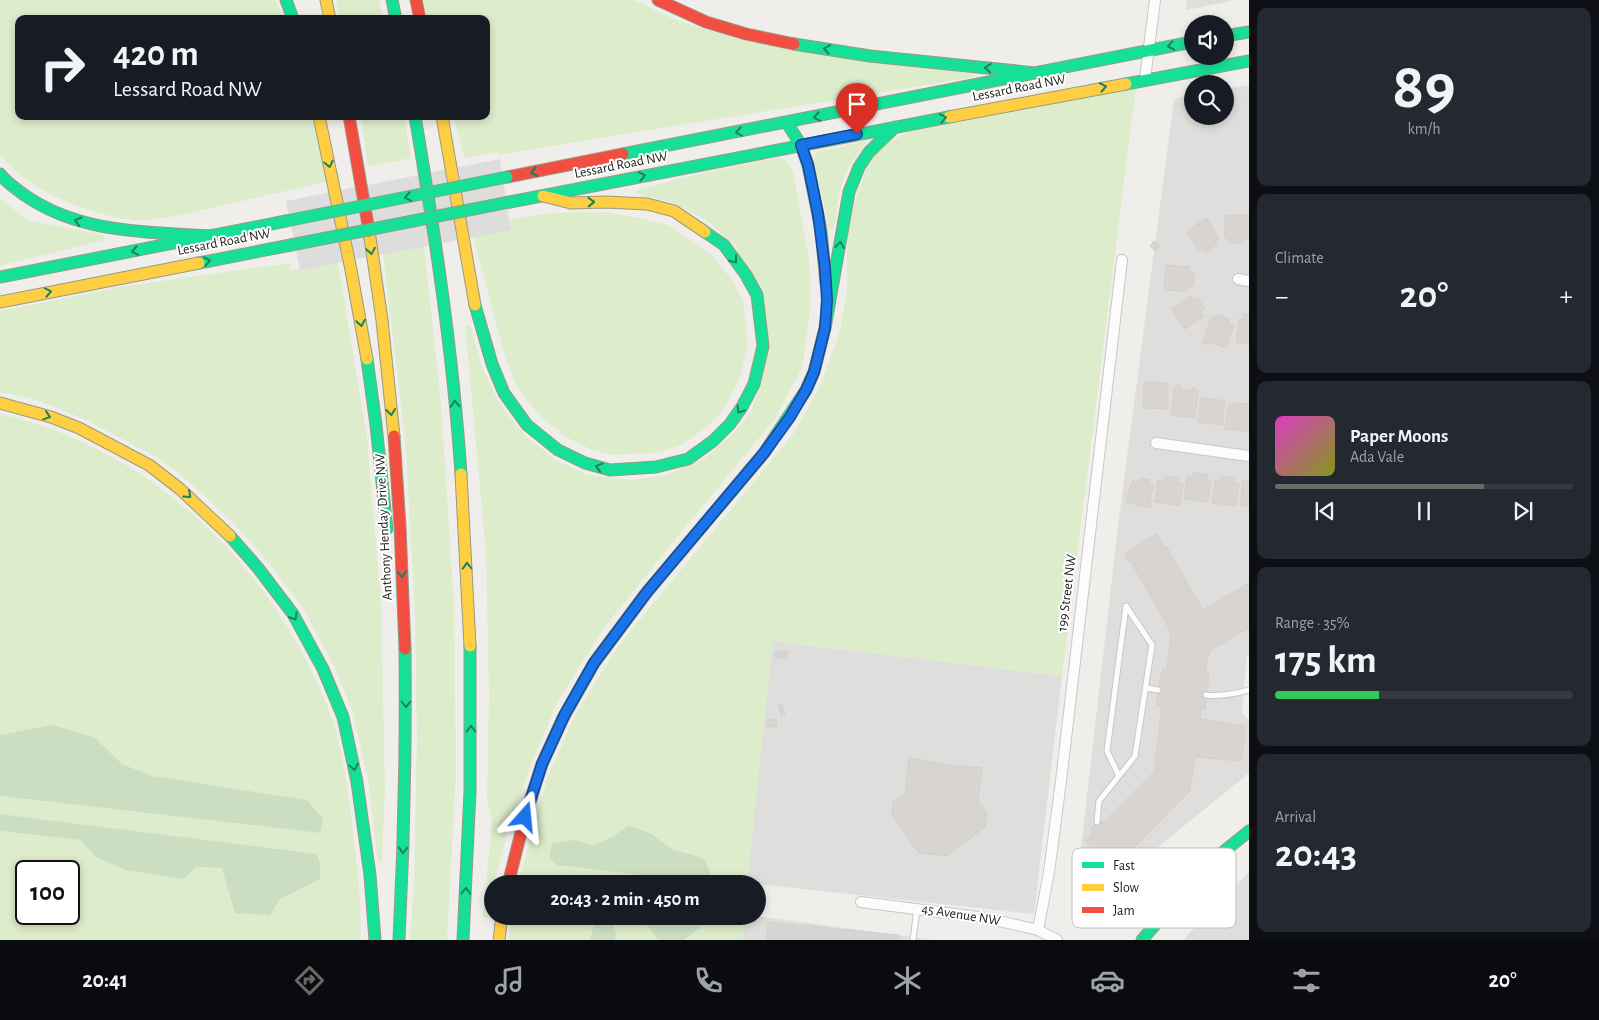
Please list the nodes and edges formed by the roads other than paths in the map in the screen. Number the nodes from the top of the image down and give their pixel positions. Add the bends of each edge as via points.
1 (286, 0) edge
2 (326, 0) edge
3 (392, 0) edge
4 (416, 0) edge
5 (658, 0) edge
6 (1155, 0) edge
7 (292, 15) edge
8 (329, 15) edge
9 (395, 15) edge
10 (419, 15) edge
11 (1249, 32) edge
12 (1234, 34) edge
13 (1184, 44) edge
14 (1149, 51) junction
15 (1249, 61) edge
16 (1036, 72) junction
17 (1146, 79) junction
18 (320, 120) edge
19 (350, 120) edge
20 (416, 120) edge
21 (443, 120) edge
22 (787, 123) junction
23 (895, 126) junction
24 (801, 145) junction
25 (0, 174) edge
26 (543, 196) junction
27 (213, 236) junction
28 (1122, 260) dead end
29 (0, 277) edge
30 (0, 302) edge
31 (825, 328) junction
32 (0, 403) edge
33 (1156, 443) dead end
34 (1249, 456) edge
35 (388, 538) dead end
36 (390, 566) dead end
37 (406, 685) junction
38 (1146, 688) junction
39 (1158, 690) dead end
40 (1249, 690) edge
41 (1206, 695) dead end
42 (1119, 776) junction
43 (1097, 822) dead end
44 (1249, 831) edge
45 (1228, 848) edge
46 (510, 875) edge
47 (861, 902) dead end
48 (917, 908) junction
49 (501, 925) edge
50 (1152, 928) edge
51 (1038, 930) junction
52 (374, 940) edge
53 (399, 940) edge
54 (463, 940) edge
55 (499, 940) edge
56 (913, 940) edge
57 (1057, 940) edge
58 (1142, 940) edge

1 - 7 main road
2 - 8 main road
3 - 9 main road
4 - 10 main road
16 -> 5 main road via 901,60 797,45 704,21
6 - 14 street
11 - 12 main road
13 -> 14 main road, Lessard Road NW
14 - 16 main road, Lessard Road NW
14 - 17 street
15 - 17 main road, Lessard Road NW
16 -> 22 main road, Lessard Road NW
23 -> 17 main road, Lessard Road NW
18 -> 35 main road via 364,339
19 -> 37 main road, Anthony Henday Drive NW via 373,263 392,418
54 -> 20 main road via 471,741 466,544 453,375 438,254
26 -> 21 main road via 571,203 647,204 674,211 724,245 746,275 757,296 763,346 754,384 730,424 688,459 629,470 610,470 585,463 558,450 527,424 504,393 475,306
22 - 24 main road
22 -> 27 main road, Lessard Road NW, bridge
23 - 24 main road, Lessard Road NW
31 -> 23 main road via 849,192 858,167
26 -> 24 main road, Lessard Road NW
24 - 31 main road via 821,230 827,300
27 -> 25 main road via 90,225 60,216 29,201
30 -> 26 main road, Lessard Road NW, bridge
27 -> 29 main road, Lessard Road NW
28 - 51 street, 199 Street NW via 1060,790
31 - 46 main road via 814,372 790,417 764,453 647,592 594,663 542,764
32 -> 52 main road via 79,428 149,465 226,531 294,614 323,669 343,717 357,782 370,875
33 - 34 street
36 - 37 main road
37 -> 53 main road, Anthony Henday Drive NW
38 - 39 lane
38 - 42 lane via 1135,756
38 - 42 lane via 1152,646 1126,606 1107,751
40 - 41 lane via 1216,697
42 - 43 lane via 1099,801
44 - 45 main road
47 - 48 street, 45 Avenue NW
48 - 51 street, 45 Avenue NW via 986,918
48 - 56 lane
49 - 55 main road
50 - 58 main road
51 - 57 street, 45 Avenue NW

